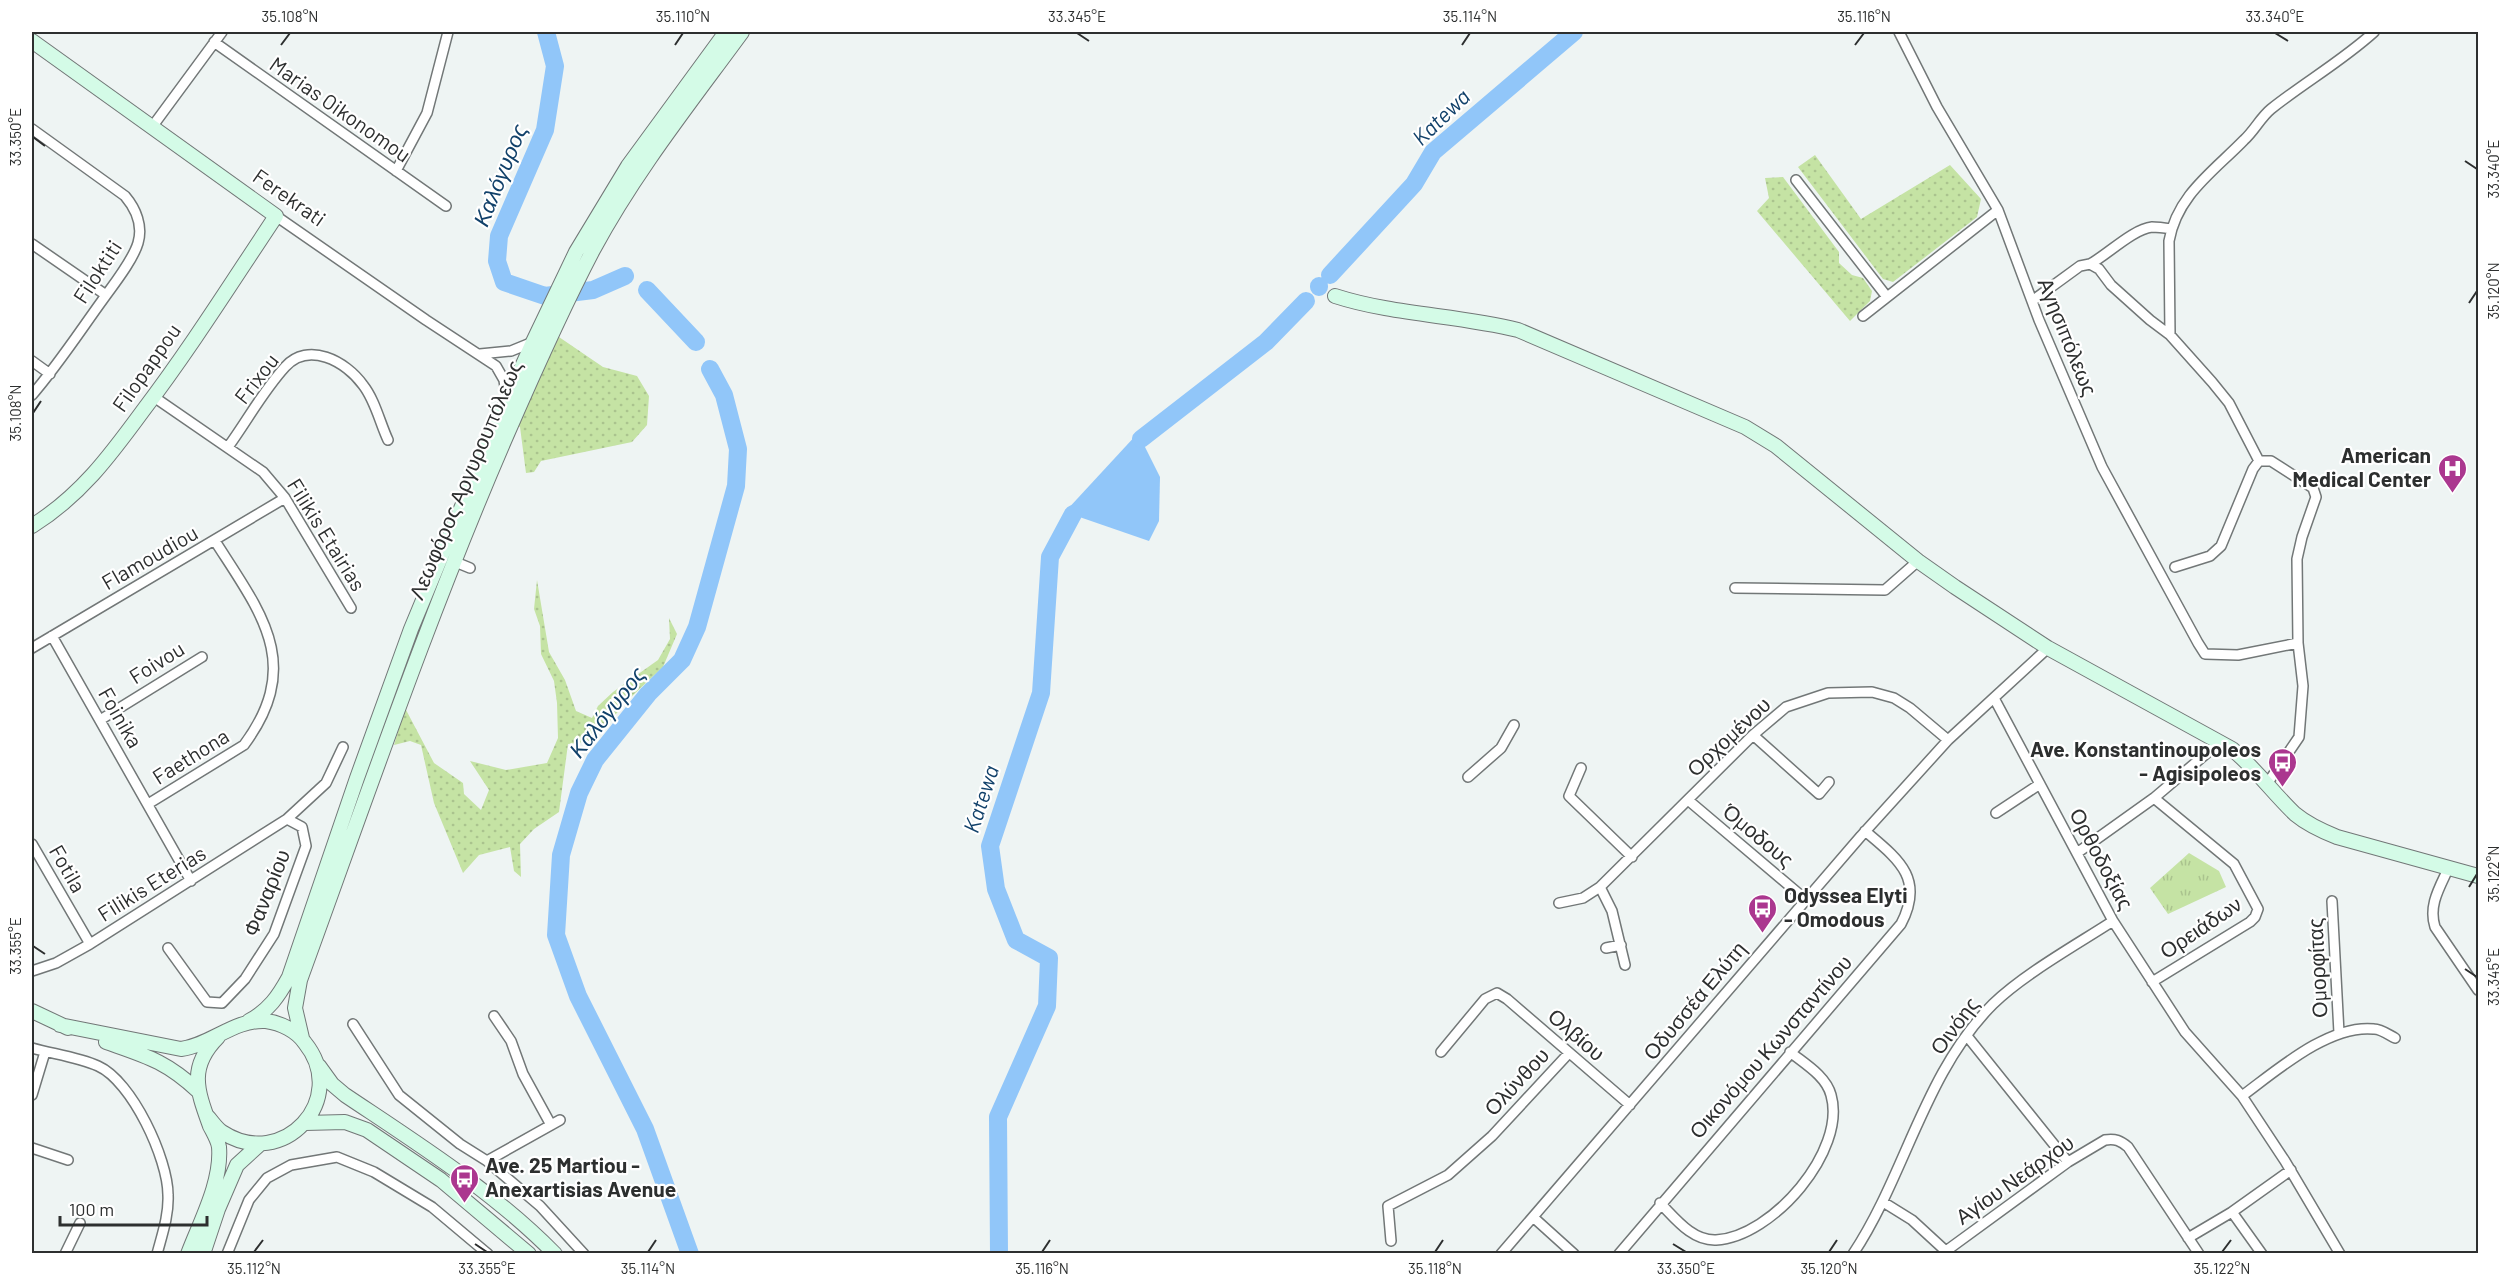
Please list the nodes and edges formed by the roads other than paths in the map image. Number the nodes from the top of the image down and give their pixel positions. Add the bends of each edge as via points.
1 (222, 32) edge
2 (448, 32) edge
3 (726, 32) edge
4 (742, 32) edge
5 (1899, 32) edge
6 (2374, 32) edge
7 (32, 41) edge
8 (214, 42) junction
9 (152, 127) junction
10 (32, 129) edge
11 (396, 171) junction
12 (1796, 180) dead end
13 (446, 206) dead end
14 (1998, 210) junction
15 (276, 216) junction
16 (2171, 229) junction
17 (32, 244) edge
18 (2090, 264) junction
19 (106, 295) junction
20 (1335, 296) dead end
21 (1887, 297) junction
22 (2032, 301) junction
23 (1863, 316) dead end
24 (2170, 335) junction
25 (533, 342) junction
26 (480, 354) junction
27 (32, 361) edge
28 (50, 374) junction
29 (32, 395) edge
30 (154, 397) junction
31 (507, 400) junction
32 (388, 440) dead end
33 (228, 447) junction
34 (2259, 461) junction
35 (285, 498) junction
36 (32, 526) edge
37 (215, 541) junction
38 (453, 561) junction
39 (1918, 561) junction
40 (2175, 567) dead end
41 (470, 568) dead end
42 (1735, 588) dead end
43 (351, 608) dead end
44 (52, 636) junction
45 (2298, 643) junction
46 (32, 648) edge
47 (2048, 648) junction
48 (202, 657) dead end
49 (1994, 698) junction
50 (100, 720) junction
51 (1514, 725) dead end
52 (1753, 735) junction
53 (1948, 740) junction
54 (2220, 742) junction
55 (343, 747) dead end
56 (1581, 768) dead end
57 (1468, 777) dead end
58 (1829, 782) dead end
59 (2040, 784) junction
60 (2267, 784) junction
61 (2154, 798) junction
62 (1688, 800) junction
63 (148, 804) junction
64 (1995, 813) dead end
65 (287, 819) junction
66 (1865, 831) junction
67 (32, 844) edge
68 (2077, 853) junction
69 (1632, 857) junction
70 (41, 860) junction
71 (32, 865) edge
72 (2449, 867) junction
73 (2478, 876) edge
74 (191, 881) junction
75 (1600, 887) junction
76 (1805, 898) junction
77 (2332, 902) dead end
78 (1559, 903) dead end
79 (2113, 921) junction
80 (90, 944) junction
81 (1621, 945) junction
82 (168, 948) dead end
83 (1606, 948) dead end
84 (1625, 965) dead end
85 (32, 971) edge
86 (295, 979) junction
87 (2152, 982) junction
88 (2478, 990) edge
89 (32, 1011) edge
90 (494, 1016) dead end
91 (249, 1022) junction
92 (353, 1024) dead end
93 (60, 1025) junction
94 (224, 1031) junction
95 (2339, 1033) junction
96 (1967, 1036) junction
97 (302, 1038) junction
98 (2395, 1038) dead end
99 (32, 1048) edge
100 (45, 1052) junction
101 (1441, 1052) dead end
102 (1790, 1052) junction
103 (1569, 1053) junction
104 (318, 1064) junction
105 (198, 1091) junction
106 (32, 1095) edge
107 (2242, 1096) junction
108 (1630, 1105) junction
109 (207, 1116) junction
110 (560, 1120) dead end
111 (305, 1123) junction
112 (551, 1125) junction
113 (260, 1144) junction
114 (32, 1148) edge
115 (68, 1160) dead end
116 (487, 1161) junction
117 (2068, 1162) junction
118 (2291, 1170) junction
119 (1883, 1202) junction
120 (1660, 1203) junction
121 (2232, 1212) junction
122 (1533, 1217) junction
123 (80, 1223) dead end
124 (2188, 1238) junction
125 (1391, 1241) dead end
126 (1947, 1252) edge
127 (65, 1254) edge
128 (157, 1254) edge
129 (188, 1254) edge
130 (203, 1254) edge
131 (227, 1254) edge
132 (488, 1254) edge
133 (529, 1254) edge
134 (555, 1254) edge
135 (584, 1254) edge
136 (1501, 1254) edge
137 (1574, 1254) edge
138 (1619, 1254) edge
139 (1853, 1254) edge
140 (2199, 1254) edge
141 (2262, 1254) edge
142 (2340, 1254) edge

1 - 8 street
2 - 11 street via 427,113
3 - 25 main road, Λεωφόρος Αργυρουπόλεως via 628,166 576,252
4 - 38 main road, Λεωφόρος Αργυρουπόλεως via 638,174 594,249 549,339
5 - 14 street, Αγησιπόλεως via 1937,107
6 - 16 street via 2269,110 2254,130 2189,193
7 - 9 main road, Ferekrati
8 - 9 street
8 - 11 street, Marias Oikonomou
9 - 15 main road, Ferekrati
10 - 19 street, Filoktiti via 125,196 133,206 138,218 138,245
11 - 13 street, Marias Oikonomou
12 - 21 street
14 - 21 street
14 - 22 street, Αγησιπόλεως
15 - 26 street, Ferekrati
15 - 30 main road, Filopappou
16 - 18 street via 2151,227 2139,231
16 - 24 street
17 - 19 street
18 - 22 street via 2080,266
18 - 24 street
19 - 28 street, Filoktiti
20 - 39 main road via 1374,307 1518,330 1746,427 1776,446
21 - 23 street
22 - 45 street, Αγησιπόλεως via 2102,467 2205,654 2238,655
24 - 34 street via 2229,403
25 - 26 street via 511,351
25 - 31 main road, Λεωφόρος Αργυρουπόλεως
26 - 31 street, Ferekrati via 496,366 504,380
27 - 28 street
28 - 29 street, Filoktiti
30 - 33 street, Filikis Etairias
30 - 36 main road, Filopappou via 97,473 67,502
31 - 86 main road, Λεωφόρος Αργυρουπόλεως via 411,629 357,778
32 - 33 street, Frixou via 360,381 333,360 315,354 301,356 285,366
33 - 35 street, Filikis Etairias via 263,472
34 - 40 street via 2221,546 2210,556
34 - 45 street via 2271,462 2313,488 2316,497 2297,559
35 - 37 street, Flamoudiou
35 - 43 street, Filikis Etairias
37 - 44 street, Flamoudiou
37 - 63 street, Faethona via 261,613 274,674 270,698 244,745
38 - 41 street
38 - 86 main road, Λεωφόρος Αργυρουπόλεως
39 - 42 street via 1885,590
39 - 47 main road
44 - 46 street, Flamoudiou
44 - 50 street, Foinika
45 - 60 street via 2303,686 2299,737
47 - 49 street, Οδυσσέα Ελύτη
47 - 54 main road
48 - 50 street, Foivou
49 - 53 street, Οδυσσέα Ελύτη
49 - 59 street, Ορθοδοξίας
50 - 63 street, Foinika
51 - 57 street via 1500,748
52 - 53 street, Ορχομένου via 1786,707 1849,691 1894,698
52 - 58 street via 1819,795
52 - 62 street, Ορχομένου
53 - 66 street, Οδυσσέα Ελύτη
54 - 60 main road via 2247,761
54 - 61 street
55 - 65 street via 326,783
56 - 69 street via 1569,796
59 - 64 street
59 - 68 street, Ορθοδοξίας
60 - 72 main road via 2296,815 2317,828
61 - 68 street
61 - 87 street, Ορειάδων via 2234,864 2258,909 2250,922
62 - 69 street, Ορχομένου
62 - 76 street, Όμοδους
63 - 74 street, Foinika
65 - 74 street, Filikis Eterias
65 - 82 street, Φαναρίου via 302,827 306,846 274,934 245,979 222,1003 207,1002
66 - 76 street, Οδυσσέα Ελύτη
66 - 102 street, Οικονόμου Κωνσταντίνου via 1904,868 1909,880 1909,904 1901,924
67 - 70 street, Fotila
68 - 79 street, Ορθοδοξίας
69 - 75 street, Ορχομένου
70 - 71 street
70 - 80 street, Fotila
72 - 73 main road
72 - 88 street via 2433,904 2432,917
74 - 80 street, Filikis Eterias
75 - 78 street, Ορχομένου via 1582,898
75 - 81 street via 1612,911
76 - 108 street, Οδυσσέα Ελύτη
77 - 95 street, Ομορφίτας
79 - 87 street, Ορθοδοξίας
79 - 96 street, Οινόης via 2008,991
80 - 85 street, Filikis Eterias
81 - 83 street
81 - 84 street
86 - 91 main road via 275,1002
86 - 97 main road via 295,1008
87 - 107 street, Ορθοδοξίας via 2185,1032
89 - 93 main road
90 - 112 street via 511,1041 523,1074
91 - 94 main road
91 - 97 main road via 286,1027
92 - 116 street via 399,1095
93 - 94 main road via 181,1049
93 - 105 main road via 163,1063
94 - 105 main road via 208,1048 199,1068
95 - 98 street, Ομορφίτας via 2375,1029
95 - 107 street, Ομορφίτας via 2309,1048
96 - 117 street
96 - 119 street, Οινόης via 1933,1091
97 - 104 main road
99 - 100 street
100 - 106 street
100 - 128 street via 99,1066 122,1083 156,1143 166,1172 168,1196
101 - 103 street, Ολβίου via 1485,999 1497,993
102 - 120 street, Οικονόμου Κωνσταντίνου
102 - 120 street via 1822,1078 1831,1094 1833,1120 1825,1149 1810,1177 1782,1207 1750,1230 1716,1240 1692,1234
103 - 108 street, Ολβίου
103 - 125 street, Ολύνθου via 1492,1136 1448,1175 1388,1206
104 - 111 main road via 320,1085 316,1105
104 - 134 main road via 345,1095 492,1197
105 - 109 main road
107 - 118 street, Ορθοδοξίας
108 - 122 street, Οδυσσέα Ελύτη
109 - 113 main road via 221,1131 239,1141
109 - 129 main road via 219,1147 215,1179
110 - 112 street
111 - 113 main road via 292,1134
111 - 133 main road via 345,1122 367,1131 441,1180
112 - 116 street
113 - 130 main road via 237,1165
114 - 115 street
116 - 135 street via 540,1206
117 - 124 street, Αγίου Νεάρχου via 2105,1140 2118,1140 2128,1147
117 - 126 street, Αγίου Νεάρχου
118 - 121 street
118 - 142 street, Ορθοδοξίας
119 - 126 street via 1912,1220
119 - 139 street, Οινόης
120 - 138 street, Οικονόμου Κωνσταντίνου
121 - 124 street
121 - 141 street
122 - 136 street, Οδυσσέα Ελύτη
122 - 137 street
123 - 127 street
124 - 140 street
131 - 132 street via 249,1200 267,1178 291,1165 337,1157 374,1172 432,1207

